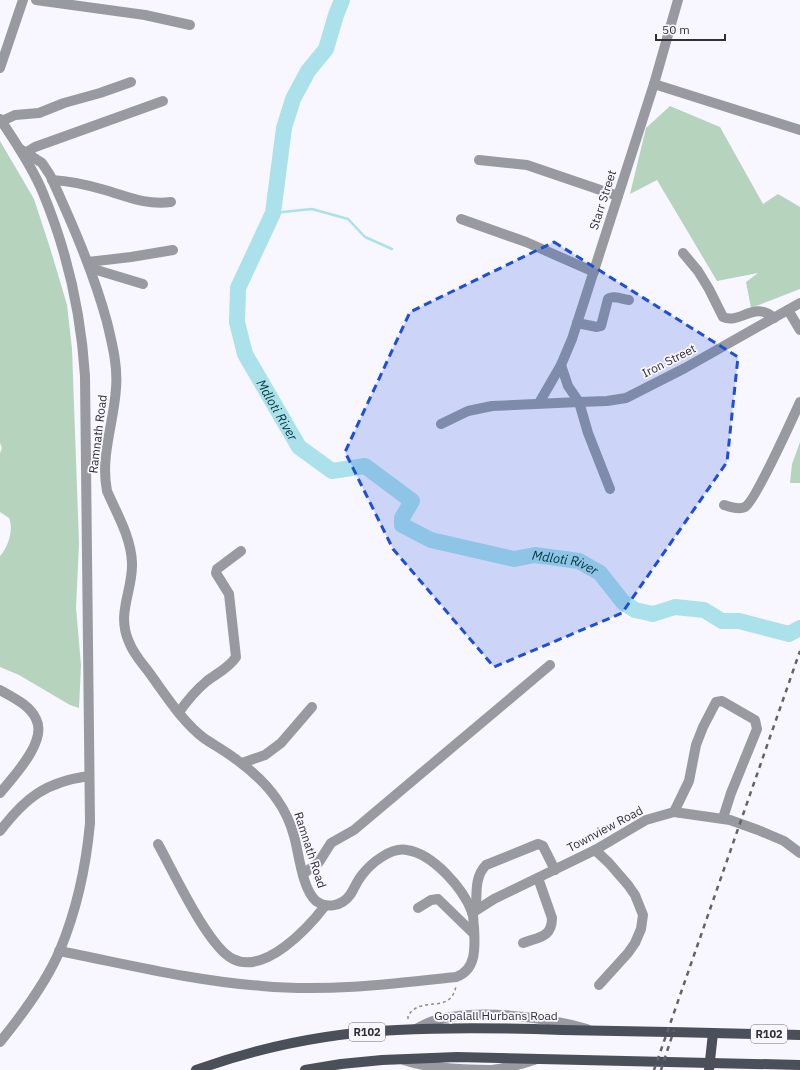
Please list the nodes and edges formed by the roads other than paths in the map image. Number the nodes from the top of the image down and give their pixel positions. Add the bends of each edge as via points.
1 (23, 0) edge
2 (36, 0) edge
3 (678, 0) edge
4 (190, 25) dead end
5 (0, 68) edge
6 (131, 82) dead end
7 (654, 84) junction
8 (163, 101) dead end
9 (1, 120) edge
10 (800, 130) edge
11 (23, 151) junction
12 (479, 160) dead end
13 (52, 180) junction
14 (618, 196) junction
15 (171, 202) dead end
16 (461, 219) dead end
17 (173, 250) dead end
18 (683, 254) dead end
19 (89, 265) junction
20 (594, 272) junction
21 (143, 284) dead end
22 (629, 300) dead end
23 (800, 303) edge
24 (788, 310) junction
25 (774, 318) junction
26 (577, 324) junction
27 (800, 330) edge
28 (561, 366) junction
29 (579, 402) junction
30 (800, 402) edge
31 (539, 403) junction
32 (441, 424) dead end
33 (610, 489) dead end
34 (724, 505) dead end
35 (241, 551) dead end
36 (550, 665) dead end
37 (0, 690) edge
38 (312, 707) dead end
39 (179, 712) junction
40 (242, 764) junction
41 (89, 776) junction
42 (0, 793) edge
43 (674, 812) junction
44 (723, 818) junction
45 (0, 831) edge
46 (158, 844) dead end
47 (595, 850) junction
48 (800, 853) edge
49 (555, 870) junction
50 (303, 874) junction
51 (538, 878) junction
52 (325, 906) junction
53 (418, 908) dead end
54 (474, 912) junction
55 (474, 934) junction
56 (523, 943) dead end
57 (59, 951) junction
58 (599, 985) dead end
59 (713, 1033) junction
60 (800, 1035) edge
61 (0, 1042) edge
62 (641, 1062) junction
63 (783, 1064) junction
64 (800, 1065) edge
65 (710, 1066) edge
66 (196, 1070) edge
67 (305, 1070) edge
68 (660, 1070) edge
69 (766, 1070) edge

1 - 5 street
2 - 4 street via 145,15
3 - 7 street, Starr Street
6 - 9 street via 39,113
7 - 10 street
7 - 14 street, Starr Street
8 - 11 street
9 - 11 street
11 - 13 street, Ramnath Road via 42,163
11 - 41 street via 42,191 61,243 80,318 85,376
12 - 14 street via 527,165
13 - 15 street via 74,182 142,202
13 - 19 street, Ramnath Road
14 - 20 street, Starr Street
16 - 20 street via 526,242
17 - 19 street
18 - 25 street via 698,271 723,318 729,319 763,311
19 - 21 street
19 - 39 street, Ramnath Road via 112,344 115,368 116,388 104,467 107,491 132,552 132,578 124,607 124,625 132,649
20 - 26 street, Starr Street
22 - 26 street via 609,298 601,326
23 - 24 street, Iron Street
24 - 25 street, Iron Street
24 - 27 street
25 - 29 street, Iron Street via 686,368 626,398
26 - 28 street, Starr Street
28 - 29 street via 568,386
28 - 31 street, Starr Street
29 - 31 street, Iron Street
29 - 33 street
30 - 34 street via 748,505 740,508
31 - 32 street, Iron Street via 481,408 468,411
35 - 39 street via 217,569 216,574 229,594 236,657 206,682
36 - 50 street via 354,830 331,843 319,862
37 - 42 street via 27,708 36,718 38,726 32,750
38 - 40 street via 281,743 266,755
39 - 40 street, Ramnath Road via 204,738
40 - 50 street, Ramnath Road via 270,791 283,810 294,834
41 - 45 street via 42,790 29,799
41 - 57 street via 90,824 85,869 78,899
43 - 44 street, Townview Road
43 - 44 street via 689,781 696,745 703,727 716,702 722,701 755,720 757,729
43 - 47 street, Townview Road via 646,820
44 - 48 street, Townview Road via 784,841
46 - 52 street via 201,922 218,946 233,959 254,962 272,955 291,943
47 - 49 street, Townview Road
47 - 58 street via 635,895 643,914 636,943
49 - 51 street, Townview Road
49 - 54 street via 543,846 538,844 486,866 478,878
50 - 52 street, Ramnath Road via 312,897
51 - 54 street, Townview Road via 494,899
51 - 56 street via 552,925 550,931 544,935
52 - 54 street via 344,901 368,869 386,855 396,850 408,850 438,865
53 - 55 street via 438,899
54 - 55 street
55 - 57 street via 472,962 463,974 458,976 327,988 262,986 193,977
57 - 61 street via 20,1018
59 - 60 main road, Gopalall Hurbans Road / R102
59 - 65 main road
59 - 66 main road, Gopalall Hurbans Road / R102 via 412,1029 294,1043
62 - 65 main road
62 - 67 main road via 457,1057 398,1059
62 - 68 main road
63 - 64 main road
63 - 65 main road
63 - 69 main road

